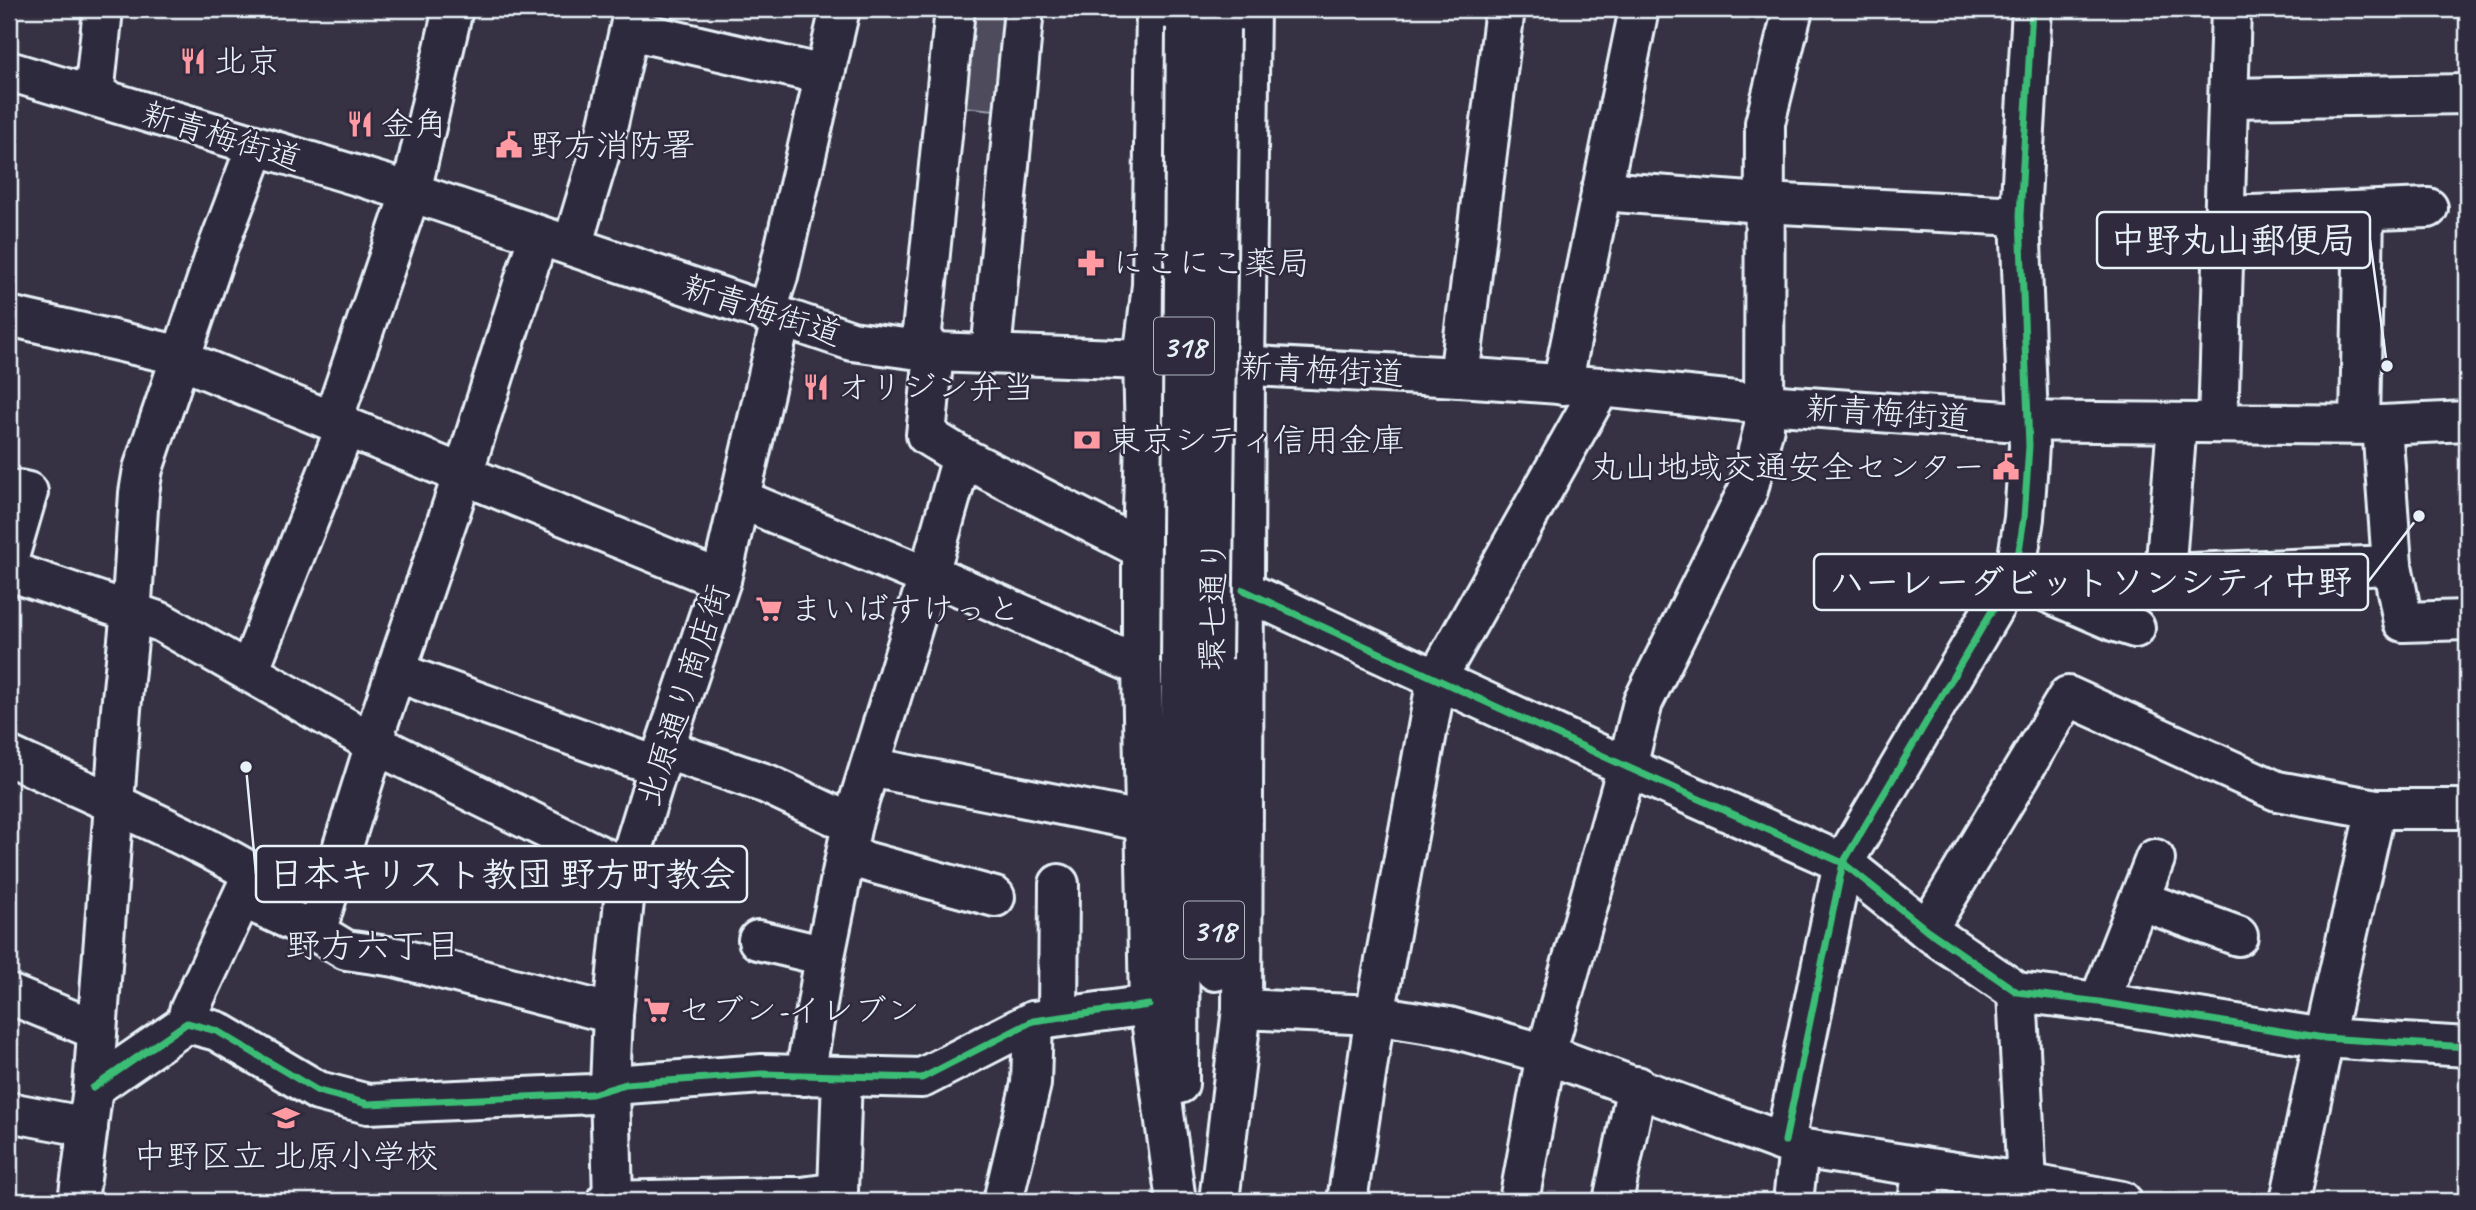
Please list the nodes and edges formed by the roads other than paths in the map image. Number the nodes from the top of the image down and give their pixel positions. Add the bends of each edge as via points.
1 (103, 9) edge
2 (453, 9) edge
3 (840, 9) edge
4 (955, 9) edge
5 (1024, 9) edge
6 (1505, 9) edge
7 (1639, 9) edge
8 (1793, 9) edge
9 (2032, 9) edge
10 (2231, 9) edge
11 (1203, 15) edge
12 (632, 19) edge
13 (9, 71) edge
14 (824, 75) junction
15 (2467, 94) edge
16 (94, 96) junction
17 (2229, 98) junction
18 (256, 147) junction
19 (1601, 191) junction
20 (411, 192) junction
21 (1763, 203) junction
22 (2428, 208) dead end
23 (2364, 211) junction
24 (2020, 216) junction
25 (2227, 216) junction
26 (555, 241) junction
27 (9, 316) edge
28 (774, 316) junction
29 (927, 351) junction
30 (990, 353) junction
31 (182, 356) junction
32 (1143, 360) junction
33 (1245, 366) junction
34 (1459, 377) junction
35 (1562, 385) junction
36 (1601, 387) junction
37 (1765, 404) junction
38 (2029, 421) junction
39 (2467, 421) edge
40 (339, 423) junction
41 (2177, 423) junction
42 (2218, 423) junction
43 (2371, 425) junction
44 (962, 457) junction
45 (463, 474) junction
46 (19, 489) dead end
47 (740, 499) junction
48 (1142, 549) junction
49 (9, 557) edge
50 (2392, 565) junction
51 (9, 571) edge
52 (928, 578) junction
53 (2012, 578) junction
54 (721, 580) junction
55 (1243, 590) junction
56 (130, 612) junction
57 (2467, 620) edge
58 (2135, 628) dead end
59 (1196, 661) junction
60 (1142, 667) junction
61 (249, 671) junction
62 (396, 672) junction
63 (1437, 678) junction
64 (375, 744) junction
65 (9, 756) edge
66 (661, 758) junction
67 (870, 767) junction
68 (1627, 767) junction
69 (115, 806) junction
70 (2376, 809) junction
71 (2467, 809) edge
72 (1146, 822) junction
73 (848, 840) junction
74 (2155, 859) dead end
75 (1843, 863) junction
76 (627, 869) junction
77 (1059, 884) dead end
78 (995, 897) dead end
79 (243, 898) junction
80 (2139, 900) junction
81 (1927, 930) junction
82 (316, 932) junction
83 (2238, 936) dead end
84 (758, 940) dead end
85 (825, 956) junction
86 (2017, 992) junction
87 (9, 994) edge
88 (2099, 1002) junction
89 (1149, 1005) junction
90 (1242, 1009) junction
91 (613, 1014) junction
92 (1375, 1015) junction
93 (188, 1017) junction
94 (1046, 1019) junction
95 (96, 1030) junction
96 (2324, 1038) junction
97 (2467, 1047) edge
98 (1546, 1054) junction
99 (805, 1076) junction
100 (842, 1077) junction
101 (1637, 1086) junction
102 (610, 1087) junction
103 (93, 1088) junction
104 (9, 1112) edge
105 (88, 1127) junction
106 (1792, 1144) junction
107 (2027, 1183) junction
108 (1921, 1184) edge
109 (802, 1199) edge
110 (2106, 1200) edge
111 (78, 1201) edge
112 (611, 1201) edge
113 (1003, 1201) edge
114 (1178, 1201) edge
115 (1217, 1201) edge
116 (1347, 1201) edge
117 (1519, 1201) edge
118 (1613, 1201) edge
119 (1793, 1201) edge
120 (2290, 1201) edge

1 - 16 street
2 - 20 street
3 - 14 street, 北原通り商店街
4 - 29 street
5 - 30 street
6 - 34 street
7 - 19 street
8 - 21 street via 1765,123
9 - 24 street
10 - 17 street
11 - 32 street via 1152,285
11 - 33 street
11 - 59 street, 環七通り / 318, bridge
12 - 14 street
12 - 26 street via 606,133
13 - 16 street, 新青梅街道
14 - 28 street, 北原通り商店街 via 778,276
15 - 17 street
16 - 18 street, 新青梅街道
17 - 25 street
18 - 20 street, 新青梅街道
18 - 31 street
19 - 21 street
19 - 35 street
20 - 26 street, 新青梅街道
20 - 40 street
21 - 24 street
21 - 37 street
22 - 23 street
23 - 25 street
23 - 43 street
24 - 38 street
25 - 42 street
26 - 28 street, 新青梅街道
26 - 45 street
27 - 31 street
28 - 29 street, 新青梅街道 via 852,341
28 - 47 street, 北原通り商店街
29 - 30 street, 新青梅街道
29 - 44 street via 926,435
30 - 32 street, 新青梅街道
31 - 40 street
31 - 56 street via 143,469
32 - 33 street, 新青梅街道
32 - 48 street
33 - 34 street, 新青梅街道
33 - 55 street
34 - 35 street, 新青梅街道
35 - 36 street, 新青梅街道
36 - 37 street, 新青梅街道
36 - 63 street
37 - 38 street, 新青梅街道
37 - 68 street via 1748,490 1643,702
38 - 41 street, 新青梅街道
38 - 53 street via 2024,518
39 - 43 street, 新青梅街道
40 - 45 street
40 - 61 street
41 - 42 street, 新青梅街道
41 - 50 street via 2165,574
42 - 43 street, 新青梅街道
43 - 50 street
44 - 48 street
44 - 52 street
45 - 54 street
45 - 62 street
46 - 49 street via 28,492
47 - 52 street
47 - 54 street, 北原通り商店街
48 - 60 street
50 - 57 street via 2403,622
51 - 56 street
52 - 60 street via 942,579
52 - 67 street
53 - 58 street
53 - 75 street
54 - 66 street, 北原通り商店街
55 - 63 street
55 - 90 street
56 - 61 street via 161,622
56 - 69 street
59 - 114 street, 環七通り / 318
59 - 115 street, 環七通り / 318
60 - 72 street
61 - 64 street
62 - 64 street
62 - 66 street
63 - 68 street
63 - 92 street
64 - 76 street
64 - 82 street
65 - 69 street
66 - 73 street via 766,783
66 - 76 street, 北原通り商店街
67 - 72 street
67 - 73 street
68 - 75 street
68 - 98 street
69 - 79 street via 152,820 253,873
69 - 95 street
70 - 71 street
70 - 81 street via 2277,792 2068,696
70 - 96 street
72 - 89 street
73 - 78 street
73 - 85 street
74 - 80 street
75 - 81 street
75 - 106 street
76 - 91 street, 北原通り商店街
77 - 94 street
79 - 82 street
79 - 93 street
80 - 83 street
80 - 88 street
81 - 86 street
82 - 91 street via 346,950 395,957
84 - 85 street
85 - 99 street
86 - 88 street
86 - 107 street
87 - 95 street
88 - 96 street
89 - 94 street
89 - 114 street
90 - 92 street
90 - 115 street
91 - 102 street, 北原通り商店街
92 - 98 street via 1449,1027
92 - 116 street
93 - 102 street via 318,1091 368,1104 592,1094
93 - 103 street
94 - 100 street via 922,1078
94 - 113 street
95 - 103 street
96 - 97 street
96 - 120 street
98 - 101 street
98 - 117 street
99 - 100 street
99 - 102 street via 762,1074
100 - 109 street via 838,1192
101 - 106 street
101 - 118 street
102 - 112 street, 北原通り商店街
103 - 105 street
104 - 105 street
105 - 111 street
106 - 108 street
106 - 119 street
107 - 108 street
107 - 110 street
109 - 112 street

